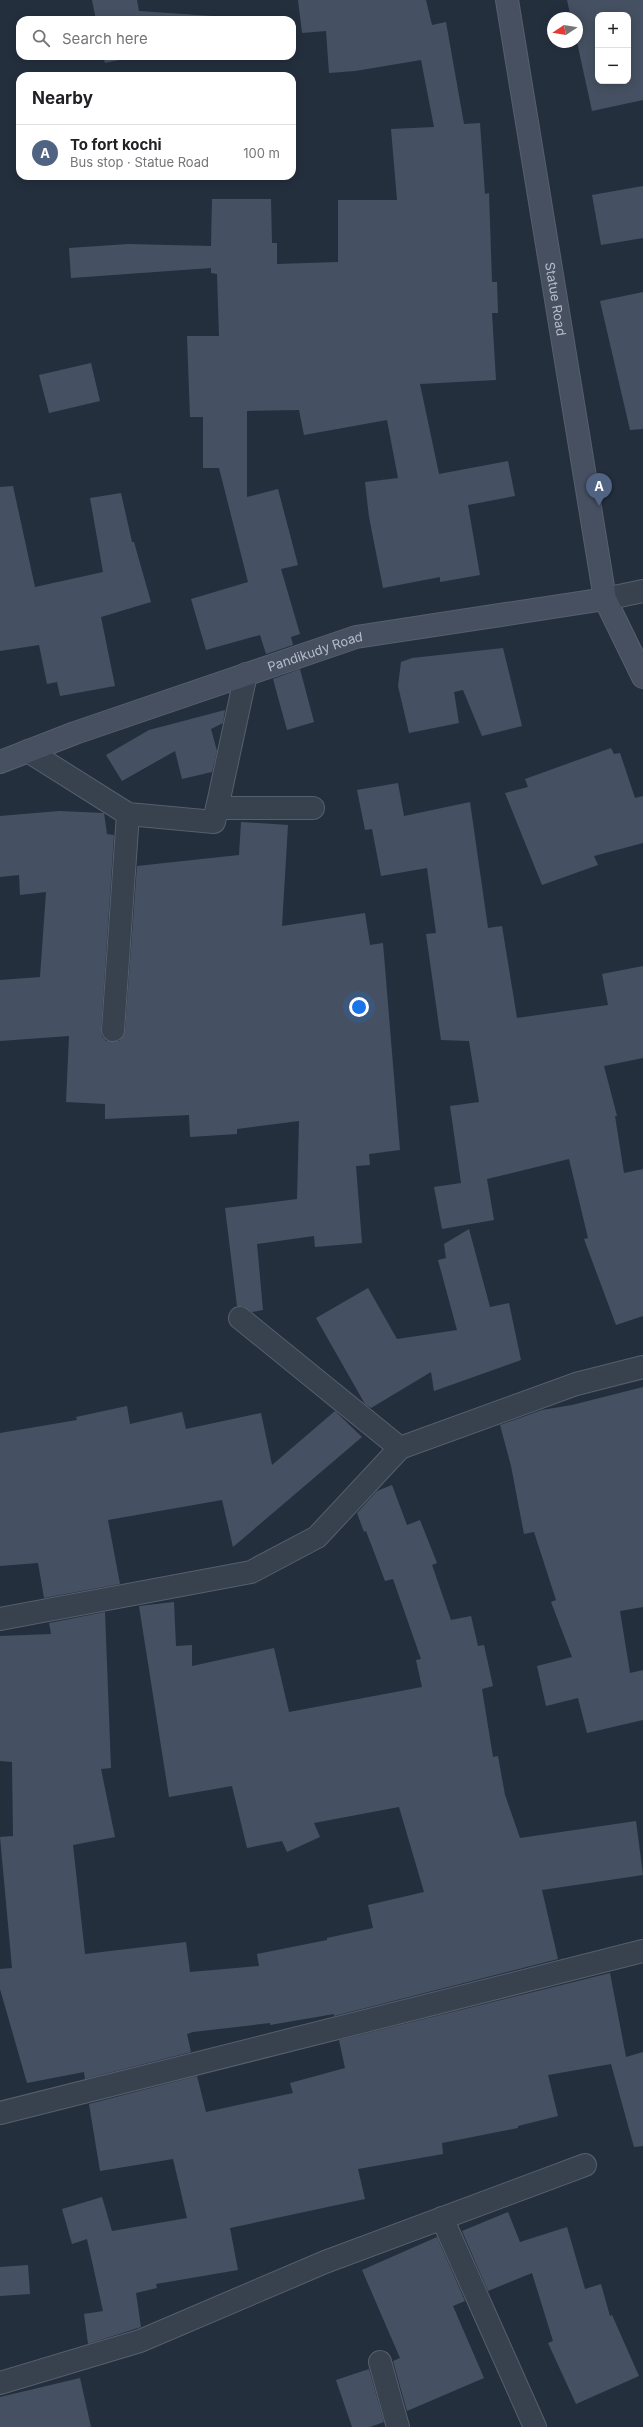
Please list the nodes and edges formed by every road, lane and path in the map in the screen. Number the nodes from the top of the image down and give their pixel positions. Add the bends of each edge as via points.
1 (507, 0) edge
2 (643, 591) edge
3 (605, 599) junction
4 (246, 674) junction
5 (643, 677) edge
6 (28, 751) junction
7 (0, 762) edge
8 (217, 808) junction
9 (313, 808) dead end
10 (128, 814) junction
11 (113, 1030) dead end
12 (240, 1318) dead end
13 (643, 1367) edge
14 (400, 1448) junction
15 (0, 1619) edge
16 (643, 1951) edge
17 (0, 2113) edge
18 (585, 2165) dead end
19 (442, 2218) junction
20 (380, 2362) dead end
21 (0, 2384) edge
22 (398, 2427) edge
23 (535, 2427) edge

1 - 3 main road, Statue Road
2 - 3 street, Pandikudy Road
3 - 4 main road, Pandikudy Road via 356,637
3 - 5 main road, Statue Road
4 - 6 main road, Pandikudy Road
4 - 8 street
6 - 7 main road, Pandikudy Road
6 - 10 street
8 - 9 street
8 - 10 street via 214,822
10 - 11 street
12 - 14 street
13 - 14 street via 576,1384
14 - 15 street via 317,1537 252,1572
16 - 17 street
18 - 19 street
19 - 21 street via 325,2262 140,2341
19 - 23 street
20 - 22 street

